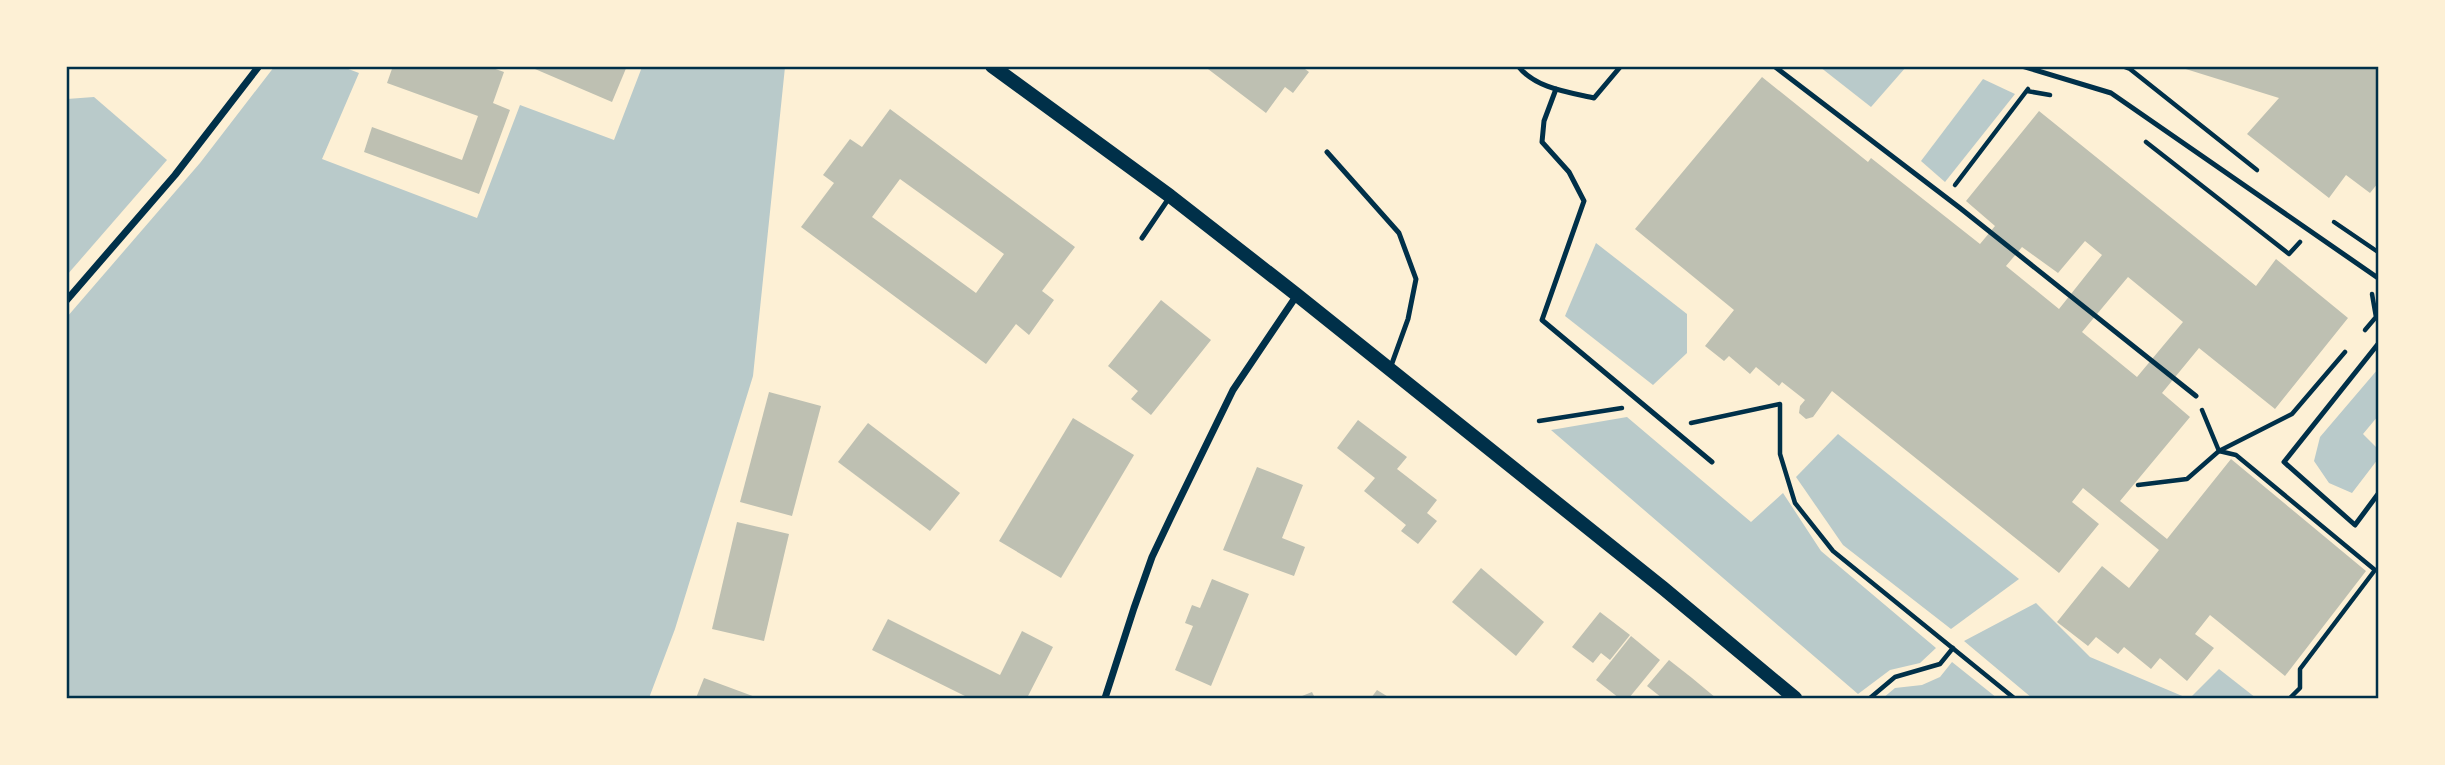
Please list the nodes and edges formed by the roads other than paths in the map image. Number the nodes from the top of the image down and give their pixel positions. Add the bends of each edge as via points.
1 (259, 66) edge
2 (992, 66) edge
3 (1518, 66) edge
4 (1621, 66) edge
5 (1774, 66) edge
6 (2022, 66) edge
7 (1556, 89) junction
8 (1327, 152) dead end
9 (1170, 196) junction
10 (1142, 238) dead end
11 (2378, 278) edge
12 (1297, 295) junction
13 (66, 301) edge
14 (2378, 344) edge
15 (1390, 369) junction
16 (2196, 396) road end
17 (1712, 461) dead end
18 (2378, 494) edge
19 (1105, 698) edge
20 (1795, 698) edge

1 - 13 street via 175,175
2 - 9 main road
3 - 7 lane via 1527,78
4 - 7 lane via 1594,98
5 - 16 lane
6 - 11 lane via 2111,93
7 - 17 lane via 1542,142 1569,172 1584,201 1542,320
8 - 15 lane via 1399,233 1416,279
9 - 10 lane
9 - 12 main road
12 - 15 main road
12 - 19 street via 1233,390 1171,517 1152,557
14 - 18 lane via 2284,462 2356,525
15 - 20 main road

